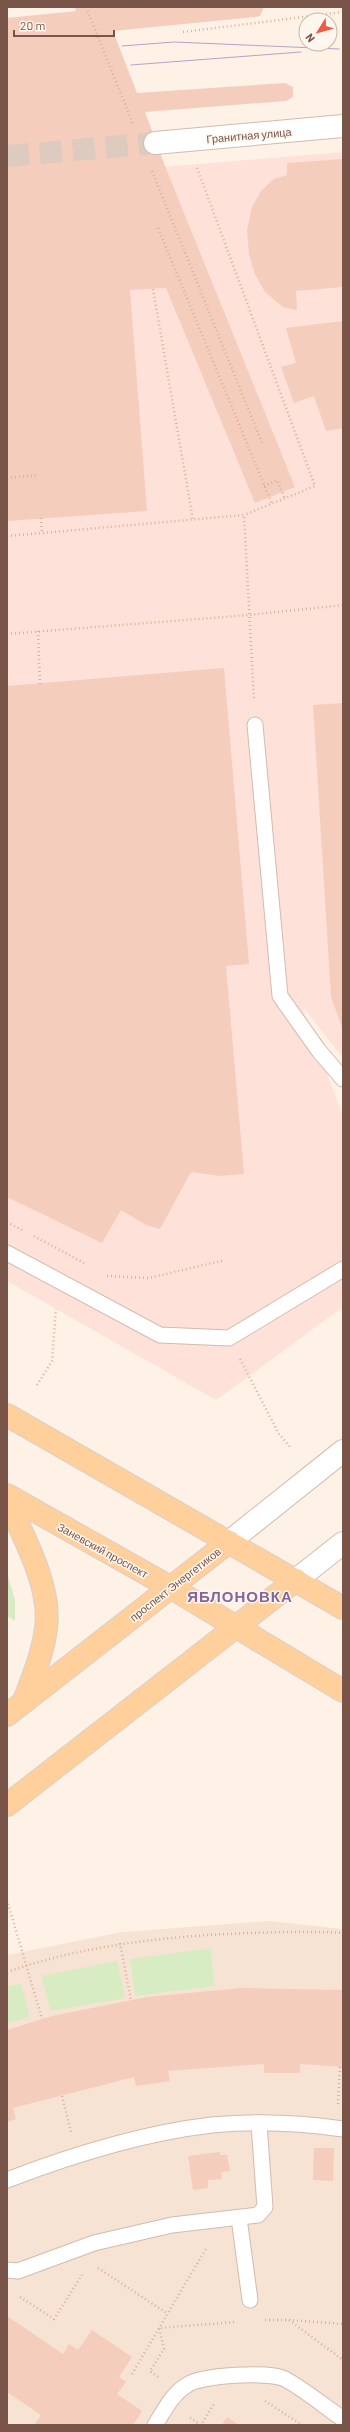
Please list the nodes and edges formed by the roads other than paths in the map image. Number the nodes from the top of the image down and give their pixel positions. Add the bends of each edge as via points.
1 (343, 126) edge
2 (155, 143) tunnel mouth
3 (255, 725) road end
4 (343, 1079) edge
5 (7, 1254) edge
6 (343, 1269) edge
7 (7, 1415) edge
8 (343, 1451) edge
9 (7, 1496) edge
10 (7, 1500) edge
11 (229, 1542) junction
12 (343, 1543) edge
13 (296, 1580) junction
14 (170, 1587) junction
15 (343, 1608) edge
16 (237, 1626) junction
17 (343, 1691) edge
18 (24, 1701) junction
19 (7, 1715) edge
20 (7, 1805) edge
21 (259, 2124) junction
22 (340, 2128) edge
23 (7, 2180) edge
24 (238, 2218) junction
25 (7, 2270) edge
26 (250, 2300) dead end
27 (343, 2419) edge
28 (155, 2425) edge

1 - 2 street, Гранитная улица
3 - 4 lane via 280,996
5 - 6 lane via 160,1335 229,1338
7 - 11 main road
8 - 11 street, проспект Энергетиков
9 - 14 main road, Заневский проспект
10 - 18 main road via 39,1573 45,1600 45,1633 41,1654
11 - 13 main road
11 - 14 main road, проспект Энергетиков
12 - 13 street
13 - 15 main road
13 - 16 main road
14 - 16 main road, Заневский проспект
14 - 18 main road, проспект Энергетиков
16 - 17 main road, Заневский проспект
16 - 20 main road
18 - 19 main road, проспект Энергетиков
21 - 22 lane
21 - 23 lane via 212,2125 122,2142
21 - 24 lane via 265,2207 258,2215
24 - 25 lane via 172,2225 94,2243 18,2271
24 - 26 lane
27 - 28 lane via 285,2379 270,2374 206,2378 187,2384 174,2396

